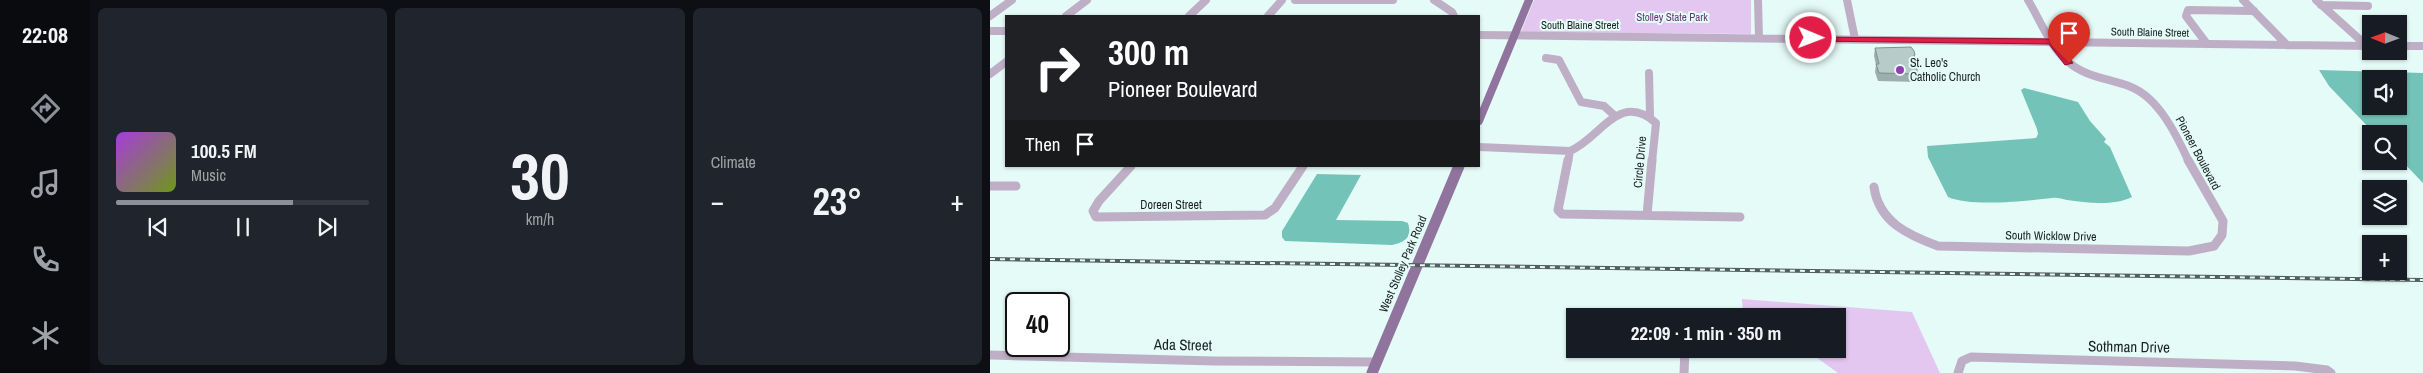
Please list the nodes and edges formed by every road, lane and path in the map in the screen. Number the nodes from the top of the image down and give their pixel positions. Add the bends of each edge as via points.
1 (1012, 0) edge
2 (1086, 0) edge
3 (1206, 0) edge
4 (1282, 0) edge
5 (1295, 0) edge
6 (1393, 0) edge
7 (1434, 0) edge
8 (1529, 0) edge
9 (1758, 0) edge
10 (1847, 0) edge
11 (2028, 0) edge
12 (2243, 0) edge
13 (2318, 2) edge
14 (2368, 6) dead end
15 (2254, 11) junction
16 (1067, 15) edge
17 (1190, 15) edge
18 (1269, 15) edge
19 (1454, 15) edge
20 (990, 16) edge
21 (990, 31) edge
22 (1005, 31) edge
23 (1480, 36) edge
24 (1514, 36) junction
25 (1759, 38) junction
26 (1855, 39) junction
27 (2362, 40) edge
28 (2052, 42) junction
29 (2208, 44) junction
30 (2287, 45) junction
31 (2362, 46) edge
32 (2408, 46) edge
33 (2423, 46) edge
34 (1546, 58) dead end
35 (1005, 63) edge
36 (1649, 73) dead end
37 (990, 74) edge
38 (1650, 112) junction
39 (1480, 116) edge
40 (1615, 116) junction
41 (1480, 147) edge
42 (1570, 150) junction
43 (1130, 167) edge
44 (1302, 167) edge
45 (1459, 167) edge
46 (990, 186) edge
47 (1016, 186) dead end
48 (1874, 187) dead end
49 (2214, 207) joint
50 (1648, 215) junction
51 (1740, 217) dead end
52 (990, 355) edge
53 (1685, 358) edge
54 (1374, 368) edge
55 (1684, 373) edge
56 (1958, 373) edge
57 (2331, 373) edge

1 - 20 street
2 - 16 street
3 - 17 street
4 - 18 street
5 - 6 street
7 - 19 street
8 - 24 main road
9 - 25 street
10 - 26 street
11 - 28 street, Pioneer Boulevard
12 - 15 street
13 - 14 street
13 - 27 street
15 - 29 street via 2188,10 2186,16
15 - 30 street
21 - 22 street
23 - 24 street, South Blaine Street
24 - 25 street, South Blaine Street
24 - 39 main road
25 - 26 street, South Blaine Street
26 - 28 street, South Blaine Street
28 - 29 street, South Blaine Street
28 - 49 street, Pioneer Boulevard via 2059,53 2081,70 2131,87 2153,104 2172,127
29 - 30 street, South Blaine Street
30 - 31 street, South Blaine Street
32 - 33 street
34 - 40 street via 1559,60 1581,102 1604,106
35 - 37 street
36 - 38 street, Circle Drive
38 - 40 street via 1621,112
38 - 50 street, Circle Drive via 1656,123
40 - 42 street via 1585,144
41 - 42 street
42 - 50 street via 1558,210 1562,214
43 - 44 street, Doreen Street via 1094,209 1096,217 1265,215 1275,208
45 - 54 main road, West Stolley Park Road
46 - 47 street
48 - 49 street, South Wicklow Drive via 1874,200 1883,214 1907,233 1938,246 2189,251 2214,246 2222,235 2222,221
50 - 51 street
52 - 54 street, Ada Street
53 - 55 street
56 - 57 street, Sothman Drive via 1962,361 1971,357 2310,368

